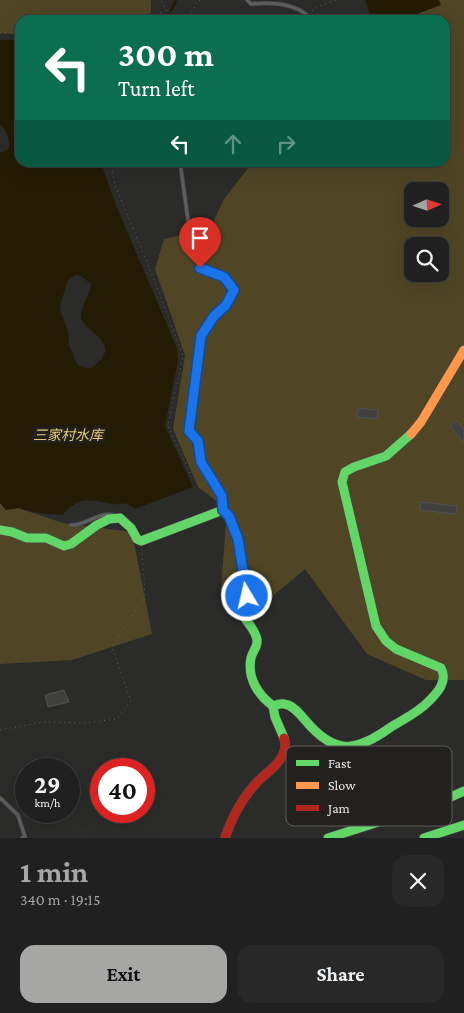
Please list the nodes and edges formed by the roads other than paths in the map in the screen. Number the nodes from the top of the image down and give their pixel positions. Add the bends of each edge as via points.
1 (247, 0) edge
2 (308, 15) edge
3 (181, 167) edge
4 (464, 350) edge
5 (223, 510) junction
6 (120, 518) junction
7 (70, 525) dead end
8 (0, 530) edge
9 (273, 706) junction
10 (338, 746) edge
11 (352, 746) edge
12 (464, 791) edge
13 (452, 796) edge
14 (0, 798) edge
15 (464, 825) edge
16 (366, 826) edge
17 (22, 838) edge
18 (225, 838) edge
19 (328, 838) edge
20 (424, 838) edge

1 - 2 lane via 251,4 284,4
3 - 5 lane via 188,220 200,268 224,277 234,290 201,336 189,431 198,441 201,462 222,496
4 - 11 main road via 409,437 386,456 345,472 342,482 376,626 396,649 441,668 445,674 445,681 428,703 379,736
5 - 6 main road via 141,541
5 - 9 main road via 229,516 238,539 247,596 243,616 257,639 251,657 251,674 256,690
6 - 7 lane via 107,514
6 - 8 main road via 96,525 64,546 46,538 27,538
9 - 10 main road via 285,702 293,706 320,738
9 - 18 main road via 272,711 285,739 283,757 242,802
12 - 13 main road
14 - 17 lane via 18,815
15 - 20 main road
16 - 19 main road

